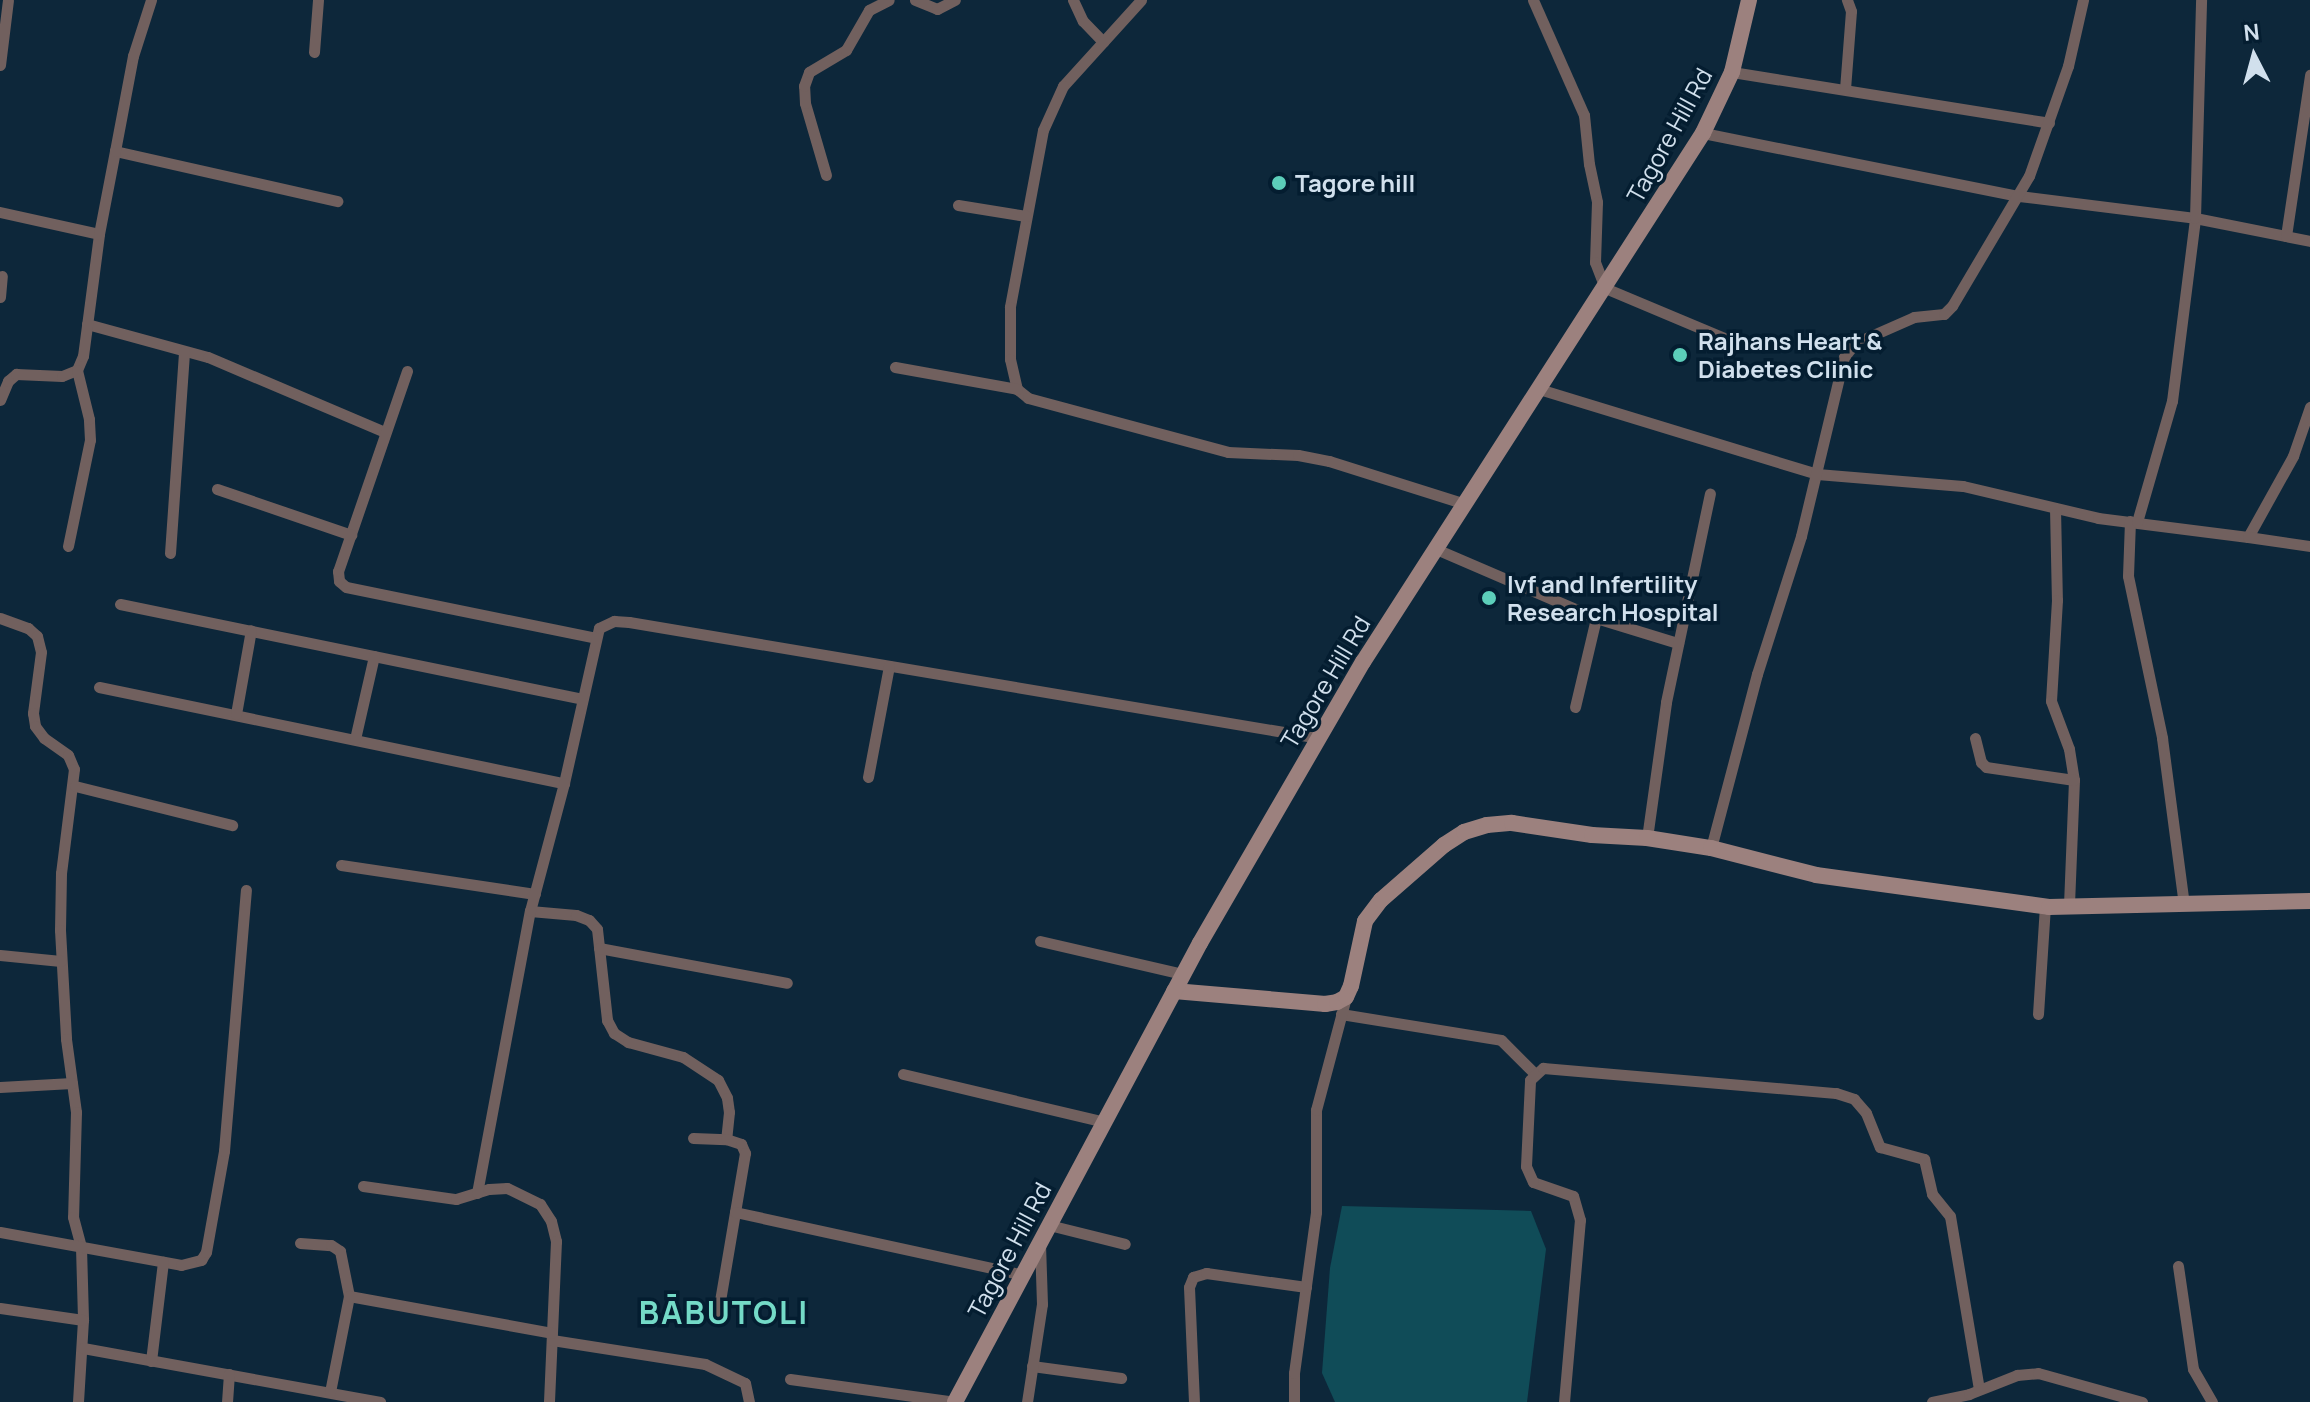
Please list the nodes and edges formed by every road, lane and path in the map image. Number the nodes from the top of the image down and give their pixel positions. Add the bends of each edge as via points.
1 (8, 0) edge
2 (151, 0) edge
3 (318, 0) edge
4 (889, 0) edge
5 (915, 0) edge
6 (955, 0) edge
7 (1073, 0) edge
8 (1141, 0) edge
9 (1533, 0) edge
10 (1749, 0) edge
11 (1847, 0) edge
12 (2083, 0) edge
13 (2201, 0) edge
14 (1103, 42) junction
15 (314, 52) dead end
16 (0, 65) edge
17 (1732, 72) junction
18 (2310, 75) edge
19 (1845, 89) junction
20 (2049, 123) junction
21 (1703, 133) junction
22 (115, 151) junction
23 (826, 175) dead end
24 (2019, 196) junction
25 (337, 201) dead end
26 (958, 205) dead end
27 (0, 212) edge
28 (1026, 216) junction
29 (2195, 218) junction
30 (99, 234) junction
31 (2286, 236) junction
32 (2310, 241) edge
33 (2, 276) dead end
34 (1605, 288) junction
35 (0, 297) edge
36 (87, 324) junction
37 (1729, 340) dead end
38 (184, 351) junction
39 (895, 367) dead end
40 (0, 369) edge
41 (77, 370) junction
42 (407, 371) dead end
43 (8, 381) junction
44 (1017, 389) junction
45 (1539, 389) junction
46 (0, 400) edge
47 (2310, 407) edge
48 (385, 432) junction
49 (1817, 474) junction
50 (217, 489) dead end
51 (1710, 494) dead end
52 (1465, 504) junction
53 (2055, 508) junction
54 (2134, 522) junction
55 (351, 535) junction
56 (2248, 537) junction
57 (68, 546) dead end
58 (2310, 546) edge
59 (1436, 549) junction
60 (170, 553) dead end
61 (120, 604) dead end
62 (0, 618) edge
63 (1596, 618) junction
64 (251, 630) junction
65 (596, 638) junction
66 (1678, 643) junction
67 (374, 656) junction
68 (889, 666) junction
69 (99, 687) dead end
70 (582, 699) junction
71 (1575, 707) dead end
72 (236, 714) junction
73 (1319, 738) junction
74 (1975, 738) dead end
75 (355, 739) junction
76 (868, 777) dead end
77 (2074, 780) junction
78 (564, 783) junction
79 (75, 786) junction
80 (232, 825) dead end
81 (1647, 838) junction
82 (1711, 848) junction
83 (341, 865) dead end
84 (246, 890) dead end
85 (535, 894) junction
86 (2310, 901) edge
87 (2184, 904) junction
88 (2045, 906) junction
89 (2069, 906) junction
90 (530, 911) junction
91 (1040, 941) dead end
92 (599, 948) junction
93 (0, 955) edge
94 (61, 961) junction
95 (1183, 974) junction
96 (787, 983) dead end
97 (1174, 991) junction
98 (1346, 997) junction
99 (1341, 1014) junction
100 (2038, 1014) dead end
101 (1534, 1073) junction
102 (903, 1074) dead end
103 (72, 1083) junction
104 (0, 1087) edge
105 (1104, 1122) junction
106 (693, 1138) dead end
107 (726, 1139) junction
108 (363, 1186) dead end
109 (477, 1193) junction
110 (735, 1212) junction
111 (1049, 1225) junction
112 (0, 1232) edge
113 (300, 1243) dead end
114 (1040, 1243) junction
115 (1125, 1244) dead end
116 (81, 1247) junction
117 (163, 1262) junction
118 (2178, 1266) dead end
119 (1023, 1275) junction
120 (1306, 1287) junction
121 (349, 1296) junction
122 (0, 1308) edge
123 (718, 1312) dead end
124 (83, 1320) junction
125 (552, 1336) junction
126 (83, 1348) junction
127 (151, 1361) junction
128 (1032, 1366) junction
129 (229, 1374) junction
130 (1121, 1378) dead end
131 (790, 1379) dead end
132 (1979, 1389) junction
133 (330, 1392) junction
134 (78, 1402) edge
135 (227, 1402) edge
136 (380, 1402) edge
137 (549, 1402) edge
138 (749, 1402) edge
139 (955, 1402) edge
140 (1027, 1402) edge
141 (1194, 1402) edge
142 (1294, 1402) edge
143 (1564, 1402) edge
144 (1932, 1402) edge
145 (2142, 1402) edge
146 (2212, 1402) edge

1 - 16 street
2 - 22 street via 133,56
3 - 15 street
4 - 23 street via 869,10 846,50 809,72 805,103
5 - 6 street via 937,9
7 - 14 street via 1083,21
8 - 14 street
9 - 34 street via 1584,115 1597,202 1595,262
10 - 17 main road, Tagore Hill Rd
11 - 19 street via 1851,11
12 - 20 street
13 - 29 street
14 - 28 street via 1051,107
17 - 19 street
17 - 21 main road, Tagore Hill Rd
18 - 31 street
19 - 20 street
20 - 24 street
21 - 24 street
21 - 34 main road, Tagore Hill Rd
22 - 25 street
22 - 30 street
24 - 29 street
24 - 49 street via 1947,312 1914,317 1850,347
26 - 28 street
27 - 30 street
28 - 44 street via 1010,307 1010,359
29 - 31 street
29 - 54 street via 2172,401
30 - 36 street
31 - 32 street
33 - 35 street
34 - 37 street
34 - 45 main road, Tagore Hill Rd
36 - 38 street
36 - 41 street
38 - 48 street
38 - 60 street
39 - 44 street
40 - 43 street
41 - 43 street via 62,376 27,372
41 - 57 street via 90,440
42 - 48 street
43 - 46 street
44 - 52 street via 1028,398 1228,452 1329,461
45 - 49 street
45 - 52 main road, Tagore Hill Rd
47 - 56 street via 2293,456
48 - 55 street
49 - 53 street via 1963,486
49 - 82 street
50 - 55 street
51 - 66 street
52 - 59 main road, Tagore Hill Rd
53 - 54 street
53 - 77 street via 2051,701
54 - 56 street
54 - 87 street via 2128,576 2162,738
55 - 65 street via 338,571 346,587
56 - 58 street
59 - 63 street
59 - 73 main road, Tagore Hill Rd
61 - 64 street
62 - 79 street via 37,636 41,652 35,726 68,755
63 - 66 street
63 - 71 street
64 - 67 street
64 - 72 street
65 - 68 street via 599,628 629,622
65 - 70 street
66 - 81 street
67 - 70 street
67 - 75 street
68 - 73 street
68 - 76 street
69 - 72 street
70 - 78 street
72 - 75 street
73 - 95 main road, Tagore Hill Rd
74 - 77 street via 1986,767
75 - 78 street
77 - 89 street
78 - 85 street
79 - 80 street
79 - 94 street via 61,873
81 - 82 main road
81 - 98 main road via 1512,823 1464,832 1372,911
82 - 88 main road via 1816,875
83 - 85 street
84 - 117 street via 224,1151 206,1252 193,1265
85 - 90 street
86 - 87 main road
87 - 89 main road
88 - 89 main road
88 - 100 street
90 - 92 street via 589,920 597,929
90 - 109 street
91 - 95 street
92 - 96 street
92 - 107 street via 607,1020 614,1033 683,1057 718,1080 727,1098
93 - 94 street
94 - 103 street
95 - 97 main road, Tagore Hill Rd
97 - 98 main road via 1325,1004
97 - 105 main road, Tagore Hill Rd
98 - 99 street
99 - 101 street via 1501,1040
99 - 120 street via 1316,1110 1316,1212
101 - 132 street via 1543,1068 1836,1093 1854,1099 1880,1147 1924,1159 1932,1194 1950,1216
101 - 143 street via 1528,1177 1573,1196 1579,1207
102 - 105 street
103 - 104 street
103 - 116 street via 73,1217
105 - 111 main road, Tagore Hill Rd
106 - 107 street
107 - 110 street via 741,1144 745,1153
108 - 109 street via 443,1199
109 - 125 street via 507,1188 522,1193 540,1204 551,1221 556,1241
110 - 119 street
110 - 123 street
111 - 114 main road, Tagore Hill Rd
111 - 115 street
112 - 116 street
113 - 121 street via 331,1245 340,1251
114 - 119 main road, Tagore Hill Rd
114 - 128 street via 1042,1304
116 - 117 street
116 - 124 street
117 - 127 street
118 - 146 street via 2193,1369
119 - 139 main road, Tagore Hill Rd
120 - 141 street via 1206,1273 1193,1277 1189,1287
120 - 142 street
121 - 125 street
121 - 133 street
122 - 124 street
124 - 126 street
125 - 137 street
125 - 138 street via 705,1364 745,1383
126 - 127 street
126 - 134 street
127 - 129 street
128 - 130 street
128 - 140 street
129 - 133 street
129 - 135 street
131 - 139 street
132 - 144 street
132 - 145 street via 2038,1373
133 - 136 street

